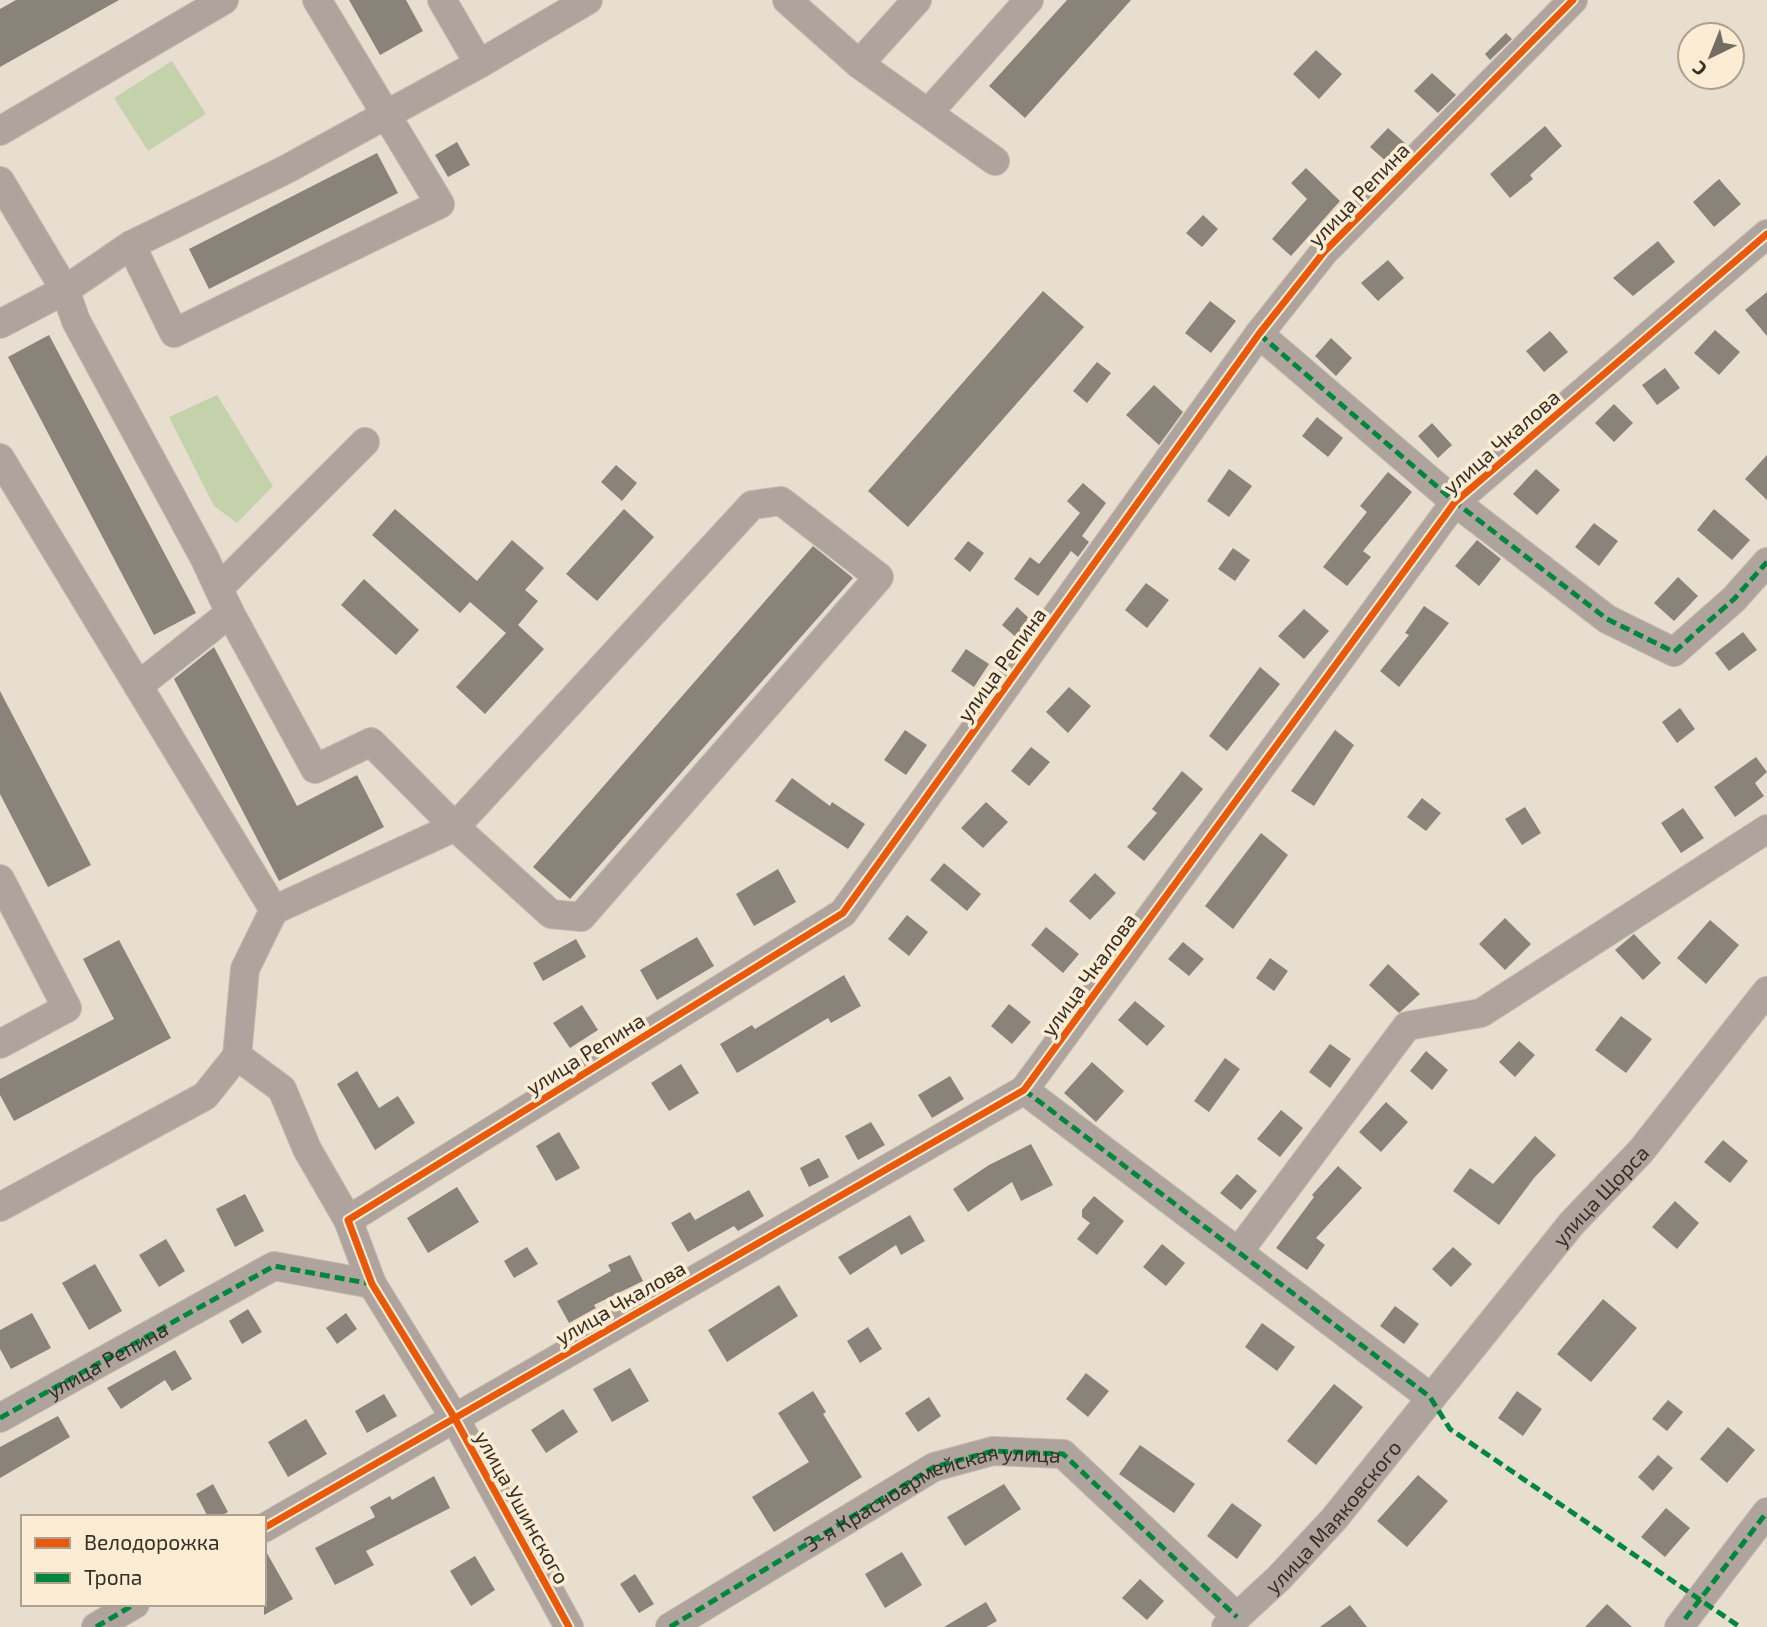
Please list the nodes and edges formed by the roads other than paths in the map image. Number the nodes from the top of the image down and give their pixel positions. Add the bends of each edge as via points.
1 (224, 0) edge
2 (317, 0) edge
3 (442, 0) edge
4 (787, 0) edge
5 (917, 0) edge
6 (1029, 0) edge
7 (1573, 0) edge
8 (584, 1) edge
9 (479, 64) junction
10 (859, 64) junction
11 (929, 112) junction
12 (386, 114) junction
13 (0, 131) edge
14 (995, 161) dead end
15 (0, 181) edge
16 (1767, 234) edge
17 (131, 245) junction
18 (65, 290) junction
19 (0, 324) edge
20 (1259, 334) junction
21 (365, 442) dead end
22 (0, 458) edge
23 (1455, 502) junction
24 (1767, 562) edge
25 (225, 601) junction
26 (138, 686) junction
27 (455, 827) junction
28 (1767, 829) edge
29 (4, 896) edge
30 (274, 910) junction
31 (1767, 990) edge
32 (0, 1044) edge
33 (237, 1055) junction
34 (1024, 1090) junction
35 (0, 1207) edge
36 (348, 1220) junction
37 (1239, 1251) junction
38 (372, 1284) junction
39 (1430, 1397) junction
40 (454, 1417) junction
41 (0, 1418) edge
42 (1767, 1512) edge
43 (266, 1527) edge
44 (132, 1606) edge
45 (1232, 1622) edge
46 (1682, 1623) edge
47 (96, 1627) edge
48 (569, 1627) edge
49 (670, 1627) edge

1 - 13 street
2 - 12 street
3 - 9 street
4 - 10 street
5 - 10 street
6 - 11 street
7 - 20 street, улица Репина via 1324,252
8 - 9 street
9 - 12 street
10 - 11 street
11 - 14 street
12 - 17 street via 285,170
12 - 17 street via 440,204 174,333
15 - 18 street
16 - 23 street, улица Чкалова
17 - 18 street
18 - 19 street
18 - 25 street via 76,320
20 - 23 street
20 - 36 street, улица Репина via 843,913
21 - 25 street
22 - 26 street
23 - 24 street via 1606,619 1674,652 1734,599
23 - 34 street, улица Чкалова
25 - 26 street
25 - 27 street via 315,769 372,742
26 - 30 street
27 - 27 street via 551,914 581,917 879,577 781,500 752,505
27 - 30 street
28 - 37 street via 1481,1013 1407,1026
29 - 32 street via 67,1008
30 - 33 street via 245,969
31 - 39 street, улица Щорса via 1641,1151 1573,1223
33 - 35 street via 205,1096
33 - 36 street, улица Ушинского via 282,1089 307,1149
34 - 37 street
34 - 40 street, улица Чкалова
36 - 38 street, улица Ушинского
37 - 39 street
38 - 40 street, улица Ушинского
38 - 41 street, улица Репина via 274,1266
39 - 45 street, улица Маяковского via 1334,1519
40 - 43 street, улица Чкалова
40 - 48 street, улица Ушинского
42 - 46 street
44 - 47 street
45 - 49 street, 3-я Красноармейская улица via 1063,1454 993,1451 934,1467

